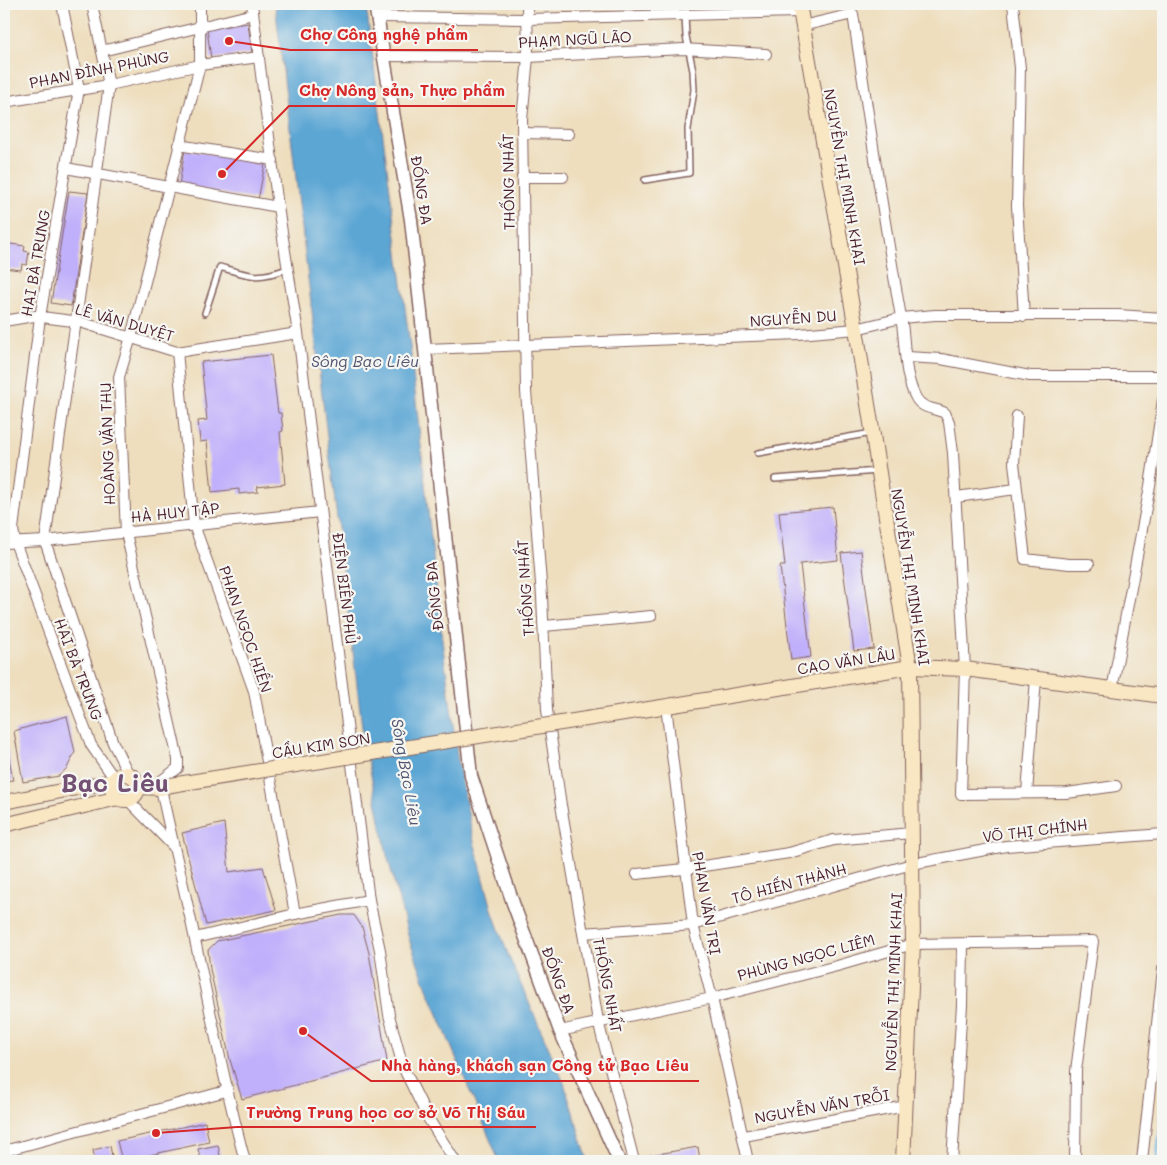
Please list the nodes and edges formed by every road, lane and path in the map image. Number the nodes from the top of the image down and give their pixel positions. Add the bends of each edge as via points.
1 (62, 4) edge
2 (92, 4) edge
3 (200, 4) edge
4 (375, 4) edge
5 (528, 4) edge
6 (1013, 4) edge
7 (252, 9) edge
8 (800, 14) edge
9 (685, 15) junction
10 (378, 18) junction
11 (527, 18) junction
12 (201, 27) junction
13 (688, 49) junction
14 (102, 51) junction
15 (766, 54) dead end
16 (384, 56) junction
17 (528, 56) junction
18 (259, 57) junction
19 (200, 65) junction
20 (109, 85) junction
21 (79, 89) junction
22 (4, 102) edge
23 (522, 133) junction
24 (569, 134) dead end
25 (178, 145) junction
26 (273, 160) junction
27 (66, 168) junction
28 (97, 173) junction
29 (522, 177) junction
30 (562, 177) dead end
31 (646, 180) dead end
32 (168, 187) junction
33 (278, 207) junction
34 (288, 269) junction
35 (206, 313) dead end
36 (1024, 316) junction
37 (40, 317) junction
38 (901, 318) junction
39 (1162, 318) edge
40 (4, 321) edge
41 (75, 322) junction
42 (856, 329) junction
43 (298, 333) junction
44 (131, 337) junction
45 (526, 346) junction
46 (426, 349) junction
47 (177, 352) junction
48 (907, 358) junction
49 (1163, 376) edge
50 (1163, 400) edge
51 (1017, 416) dead end
52 (872, 433) junction
53 (758, 453) dead end
54 (878, 471) junction
55 (775, 479) dead end
56 (1016, 489) junction
57 (956, 497) junction
58 (320, 512) junction
59 (194, 525) junction
60 (126, 533) junction
61 (45, 541) junction
62 (15, 542) junction
63 (4, 543) edge
64 (1089, 564) dead end
65 (652, 616) dead end
66 (544, 626) junction
67 (910, 667) junction
68 (965, 669) junction
69 (1036, 680) junction
70 (1112, 690) junction
71 (1163, 696) edge
72 (666, 706) junction
73 (624, 713) joint
74 (128, 773) junction
75 (114, 780) junction
76 (1116, 786) dead end
77 (139, 787) junction
78 (166, 787) junction
79 (1026, 793) junction
80 (123, 799) junction
81 (4, 802) edge
82 (4, 825) edge
83 (911, 833) junction
84 (1163, 834) edge
85 (172, 846) junction
86 (912, 864) junction
87 (684, 869) junction
88 (637, 874) dead end
89 (368, 900) junction
90 (295, 914) junction
91 (693, 925) junction
92 (583, 933) junction
93 (195, 938) junction
94 (913, 944) junction
95 (963, 944) junction
96 (1163, 969) edge
97 (712, 998) junction
98 (598, 1021) junction
99 (560, 1031) junction
100 (226, 1091) junction
101 (906, 1106) junction
102 (744, 1136) junction
103 (4, 1151) edge
104 (245, 1161) edge
105 (456, 1161) edge
106 (619, 1161) edge
107 (634, 1161) edge
108 (748, 1161) edge
109 (904, 1161) edge
110 (952, 1161) edge
111 (1075, 1161) edge
112 (1142, 1161) edge

1 - 21 street, HAI BÀ TRƯNG
2 - 14 street, HAI BÀ TRƯNG
3 - 12 street, HOÀNG VĂN THỤ
4 - 10 street, ĐỐNG ĐA
5 - 11 street, THỐNG NHẤT
6 - 36 street via 1020,68 1017,206
7 - 12 street
7 - 18 street, ĐIỆN BIÊN PHỦ
8 - 9 street
8 - 38 street via 853,14
8 - 42 main road, NGUYỄN THỊ MINH KHAI
9 - 11 street
9 - 13 lane
10 - 11 street
10 - 16 street, ĐỐNG ĐA
11 - 17 street, THỐNG NHẤT
12 - 14 street
12 - 19 street, HOÀNG VĂN THỤ
13 - 15 street, PHẠM NGŨ LÃO
13 - 17 street, PHẠM NGŨ LÃO
13 - 31 lane via 694,90 688,128 689,173
14 - 20 street, HAI BÀ TRƯNG
16 - 17 street, PHẠM NGŨ LÃO
16 - 46 street, ĐỐNG ĐA via 411,220
17 - 23 street, THỐNG NHẤT
18 - 19 street, PHAN ĐÌNH PHÙNG
18 - 26 street, ĐIỆN BIÊN PHỦ
19 - 20 street, PHAN ĐÌNH PHÙNG
19 - 25 street, HOÀNG VĂN THỤ
20 - 21 street, PHAN ĐÌNH PHÙNG
20 - 28 street, HAI BÀ TRƯNG
21 - 22 street, PHAN ĐÌNH PHÙNG
21 - 27 street, HAI BÀ TRƯNG
23 - 24 street
23 - 29 street, THỐNG NHẤT
25 - 26 street
25 - 32 street, HOÀNG VĂN THỤ
26 - 33 street, ĐIỆN BIÊN PHỦ
27 - 28 street
27 - 37 street, HAI BÀ TRƯNG
28 - 32 street
28 - 41 street, HAI BÀ TRƯNG
29 - 30 street
29 - 45 street, THỐNG NHẤT
32 - 33 street
32 - 44 street, HOÀNG VĂN THỤ
33 - 34 street, ĐIỆN BIÊN PHỦ
34 - 35 lane via 270,276 252,277 220,267
34 - 43 street, ĐIỆN BIÊN PHỦ
36 - 38 street, NGUYỄN DU
36 - 39 street, NGUYỄN DU
37 - 40 street, LÊ VĂN DUYỆT
37 - 41 street, LÊ VĂN DUYỆT
37 - 62 street, HAI BÀ TRƯNG via 13,530
38 - 42 street, NGUYỄN DU
38 - 48 street
41 - 44 street, LÊ VĂN DUYỆT
41 - 61 street, HAI BÀ TRƯNG
42 - 45 street, NGUYỄN DU
42 - 52 main road, NGUYỄN THỊ MINH KHAI
43 - 47 street, LÊ VĂN DUYỆT
43 - 58 street, ĐIỆN BIÊN PHỦ
44 - 47 street, LÊ VĂN DUYỆT
44 - 60 street, HOÀNG VĂN THỤ via 119,377
45 - 46 street, NGUYỄN DU
45 - 66 street, THỐNG NHẤT via 526,390
46 - 99 street, ĐỐNG ĐA via 471,776
47 - 59 street, PHAN NGỌC HIỂN
48 - 49 street via 941,359 1030,376
48 - 57 street via 908,378 917,401 924,407 945,413 949,422
50 - 70 street
51 - 56 street
52 - 53 lane
52 - 54 main road, NGUYỄN THỊ MINH KHAI
54 - 55 lane
54 - 67 main road, NGUYỄN THỊ MINH KHAI
56 - 57 street
56 - 64 street via 1025,559
57 - 68 street
58 - 59 street, HÀ HUY TẬP
58 - 89 street, ĐIỆN BIÊN PHỦ
59 - 60 street, HÀ HUY TẬP
59 - 90 street, PHAN NGỌC HIỂN via 254,690
60 - 61 street, HÀ HUY TẬP
60 - 78 street, HOÀNG VĂN THỤ via 178,759 178,768 161,781
61 - 62 street, HÀ HUY TẬP
61 - 74 street, HAI BÀ TRƯNG via 113,743
62 - 63 street, HÀ HUY TẬP
62 - 75 street, HAI BÀ TRƯNG via 91,745
65 - 66 street
66 - 92 street, THỐNG NHẤT via 547,710
67 - 68 main road, CAO VĂN LẦU
67 - 72 main road, CAO VĂN LẦU
67 - 83 main road, NGUYỄN THỊ MINH KHAI
68 - 69 main road, CAO VĂN LẦU
68 - 79 street via 961,794
69 - 70 main road, CAO VĂN LẦU
69 - 79 street
70 - 71 main road, CAO VĂN LẦU
72 - 73 main road, CAO VĂN LẦU
72 - 87 street, PHAN VĂN TRỊ
73 - 78 main road, CẦU KIM SƠN, bridge
74 - 75 main road
74 - 77 main road via 136,778
75 - 80 main road via 112,790
75 - 81 main road
76 - 79 street via 1067,793
77 - 78 main road, CẦU KIM SƠN
77 - 80 main road via 135,795
78 - 85 street
80 - 82 main road
80 - 85 street
83 - 86 main road, NGUYỄN THỊ MINH KHAI
83 - 87 street via 834,840 789,853
84 - 86 street, VÕ THỊ CHÍNH via 1006,846
85 - 93 street
86 - 91 street, TÔ HIẾN THÀNH
86 - 94 main road, NGUYỄN THỊ MINH KHAI
87 - 88 street
87 - 91 street, PHAN VĂN TRỊ
89 - 90 street
89 - 105 street, ĐIỆN BIÊN PHỦ via 380,950 389,1015 403,1067 428,1118
90 - 93 street
91 - 92 street, TÔ HIẾN THÀNH
91 - 97 street, PHAN VĂN TRỊ
92 - 98 street, THỐNG NHẤT
93 - 100 street
94 - 95 street, PHÙNG NGỌC LIÊM
94 - 97 street, PHÙNG NGỌC LIÊM
94 - 101 main road, NGUYỄN THỊ MINH KHAI
95 - 110 street
95 - 111 street, PHÙNG NGỌC LIÊM via 1092,941 1076,1071
96 - 112 street
97 - 98 street, PHÙNG NGỌC LIÊM
97 - 102 street, PHAN VĂN TRỊ
98 - 99 street, PHÙNG NGỌC LIÊM
98 - 107 street, THỐNG NHẤT
99 - 106 street, ĐỐNG ĐA
100 - 103 street
100 - 104 street
101 - 102 street, NGUYỄN VĂN TRỖI
101 - 109 main road, NGUYỄN THỊ MINH KHAI
102 - 108 street, PHAN VĂN TRỊ

